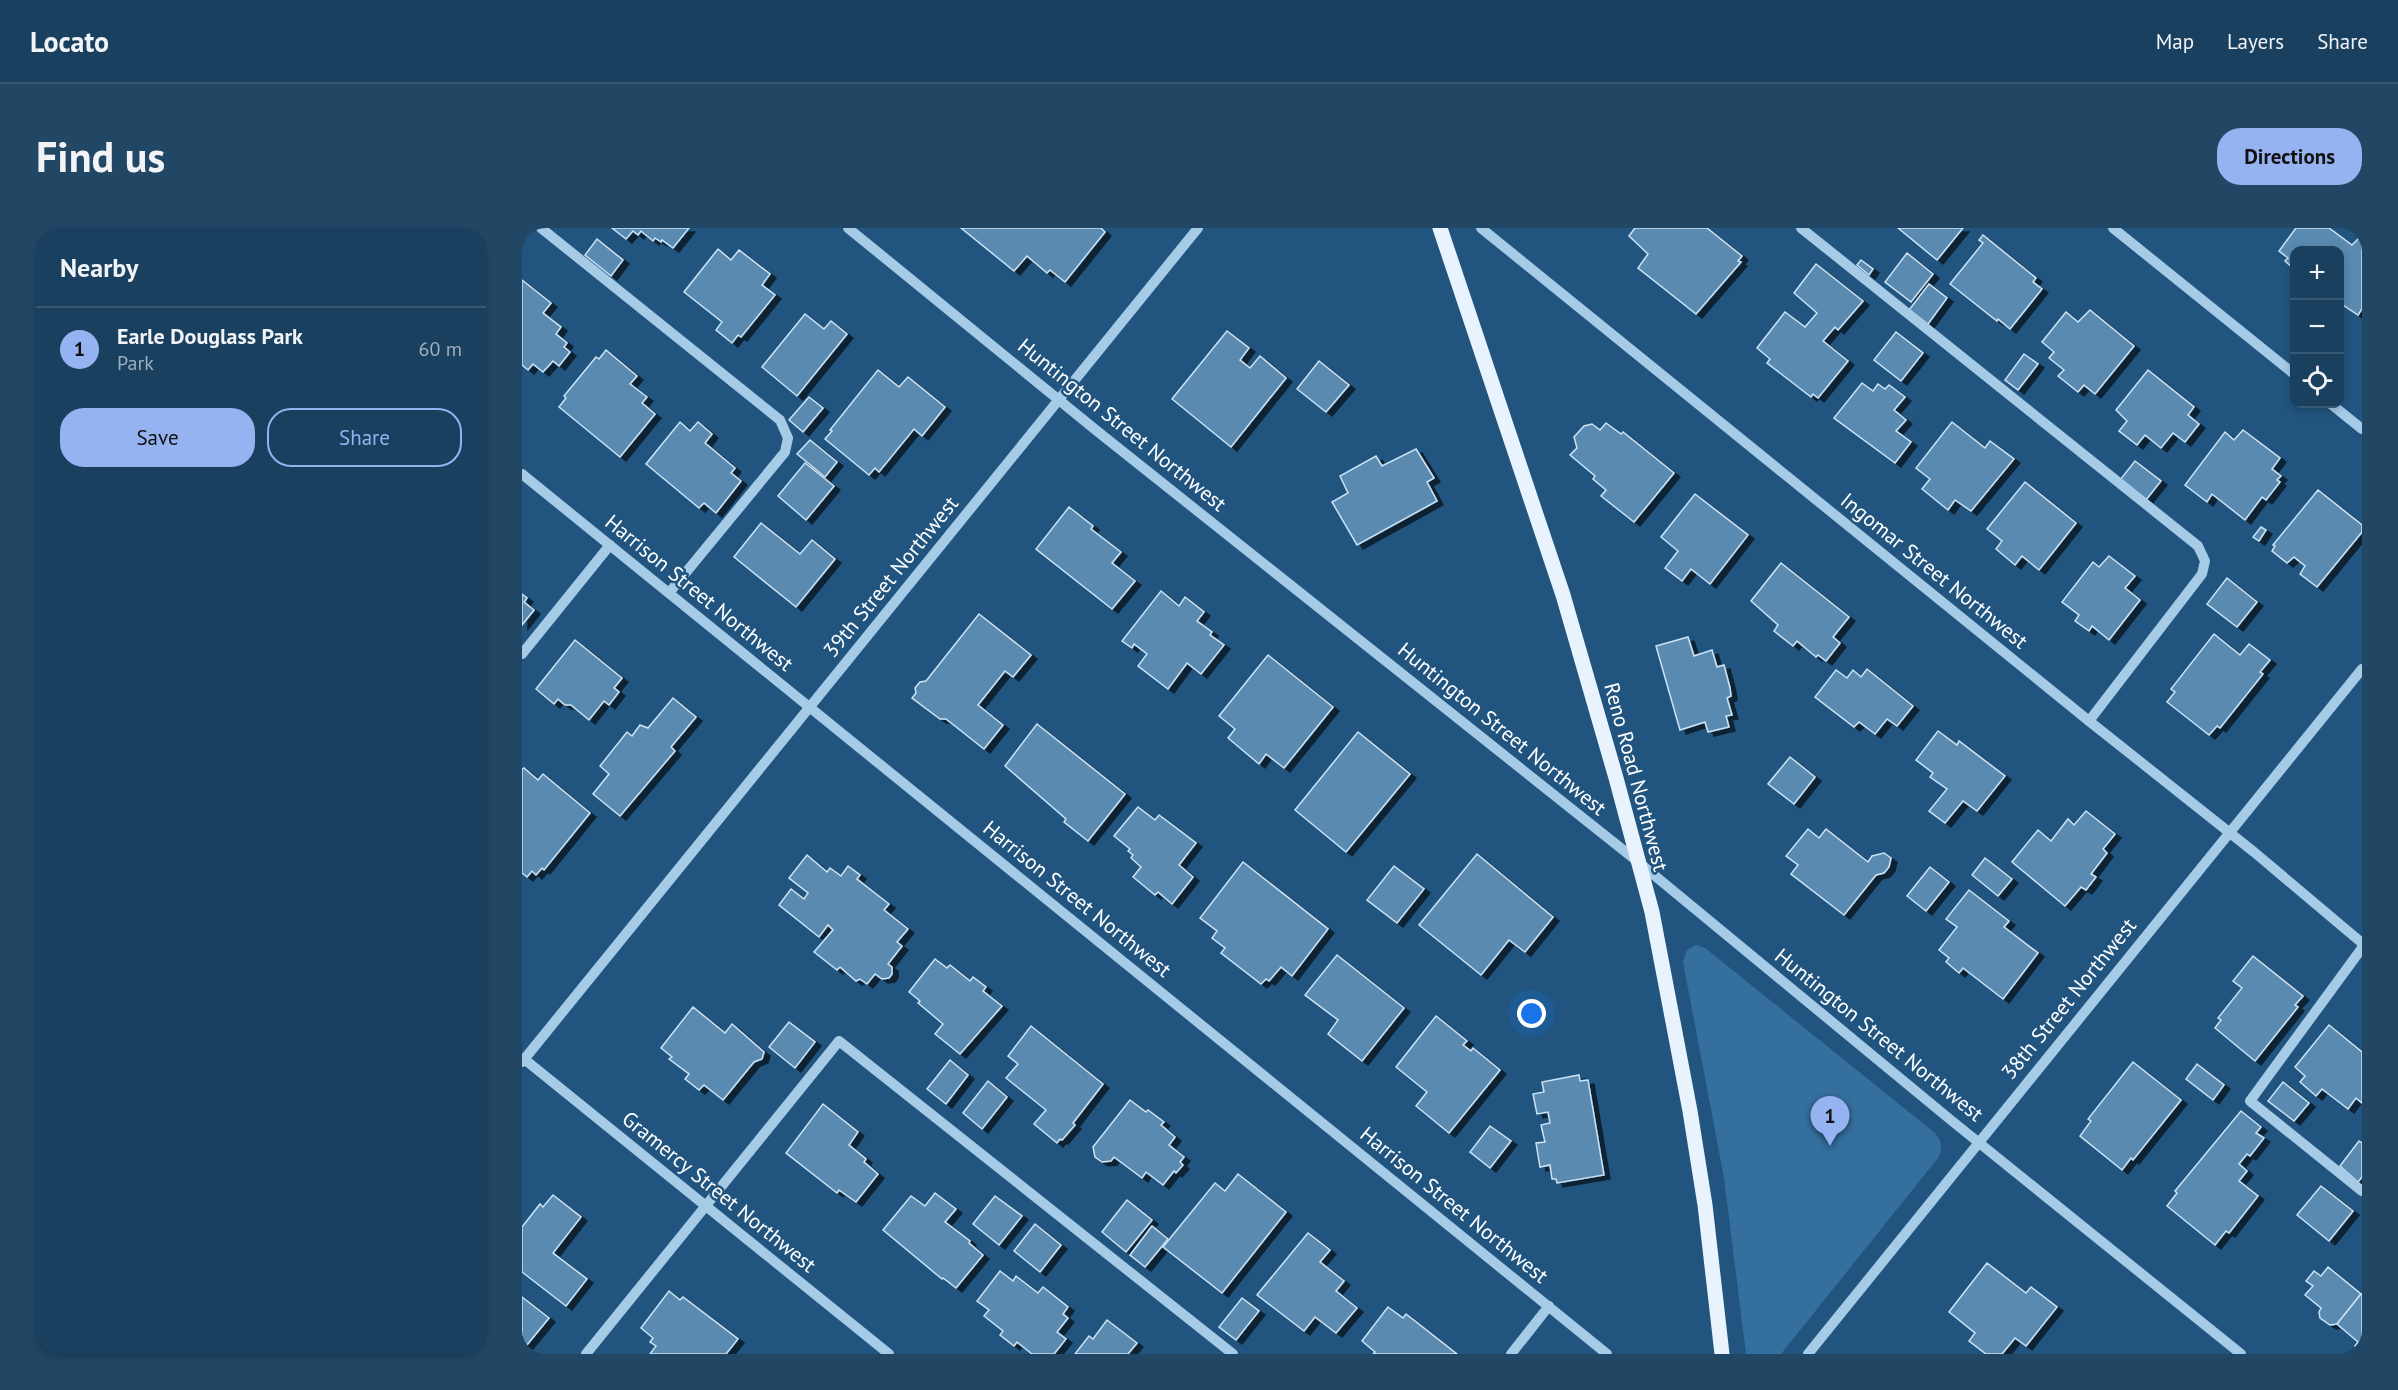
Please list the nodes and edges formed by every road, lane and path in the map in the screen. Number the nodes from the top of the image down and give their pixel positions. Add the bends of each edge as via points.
1 (541, 228) edge
2 (848, 228) edge
3 (1198, 228) edge
4 (1440, 228) edge
5 (1481, 228) edge
6 (1801, 228) edge
7 (2113, 228) edge
8 (2290, 370) edge
9 (1060, 400) junction
10 (2336, 408) edge
11 (2362, 429) edge
12 (522, 474) edge
13 (610, 545) junction
14 (669, 593) junction
15 (522, 654) edge
16 (2362, 669) edge
17 (810, 708) junction
18 (2089, 722) junction
19 (2229, 832) junction
20 (1637, 861) junction
21 (2362, 943) edge
22 (2362, 948) edge
23 (523, 1061) edge
24 (1978, 1142) junction
25 (2362, 1191) edge
26 (706, 1206) junction
27 (1549, 1306) junction
28 (586, 1354) edge
29 (889, 1354) edge
30 (1233, 1354) edge
31 (1511, 1354) edge
32 (1607, 1354) edge
33 (1722, 1354) edge
34 (1808, 1354) edge
35 (2241, 1354) edge

1 - 14 street via 780,420 788,438 785,452
2 - 9 street, Huntington Street Northwest
3 - 9 street, 39th Street Northwest
4 - 20 main road, Reno Road Northwest via 1563,595
5 - 18 street, Ingomar Street Northwest
6 - 18 street via 2198,546 2205,561 2202,574
7 - 8 street
9 - 17 street, 39th Street Northwest
9 - 20 street, Huntington Street Northwest
10 - 11 street
12 - 13 street, Harrison Street Northwest
13 - 14 street, Harrison Street Northwest
13 - 15 street
14 - 17 street, Harrison Street Northwest
16 - 19 street, 38th Street Northwest
17 - 23 street, 39th Street Northwest
17 - 27 street, Harrison Street Northwest
18 - 19 street, Ingomar Street Northwest
19 - 21 street, Ingomar Street Northwest
19 - 24 street, 38th Street Northwest
20 - 24 street, Huntington Street Northwest
20 - 33 main road, Reno Road Northwest via 1652,912 1690,1111
22 - 25 street via 2250,1101
23 - 26 street, Gramercy Street Northwest
24 - 34 street, 38th Street Northwest
24 - 35 street, Huntington Street Northwest
26 - 28 street
26 - 29 street, Gramercy Street Northwest
26 - 30 street via 839,1041
27 - 31 street
27 - 32 street, Harrison Street Northwest

